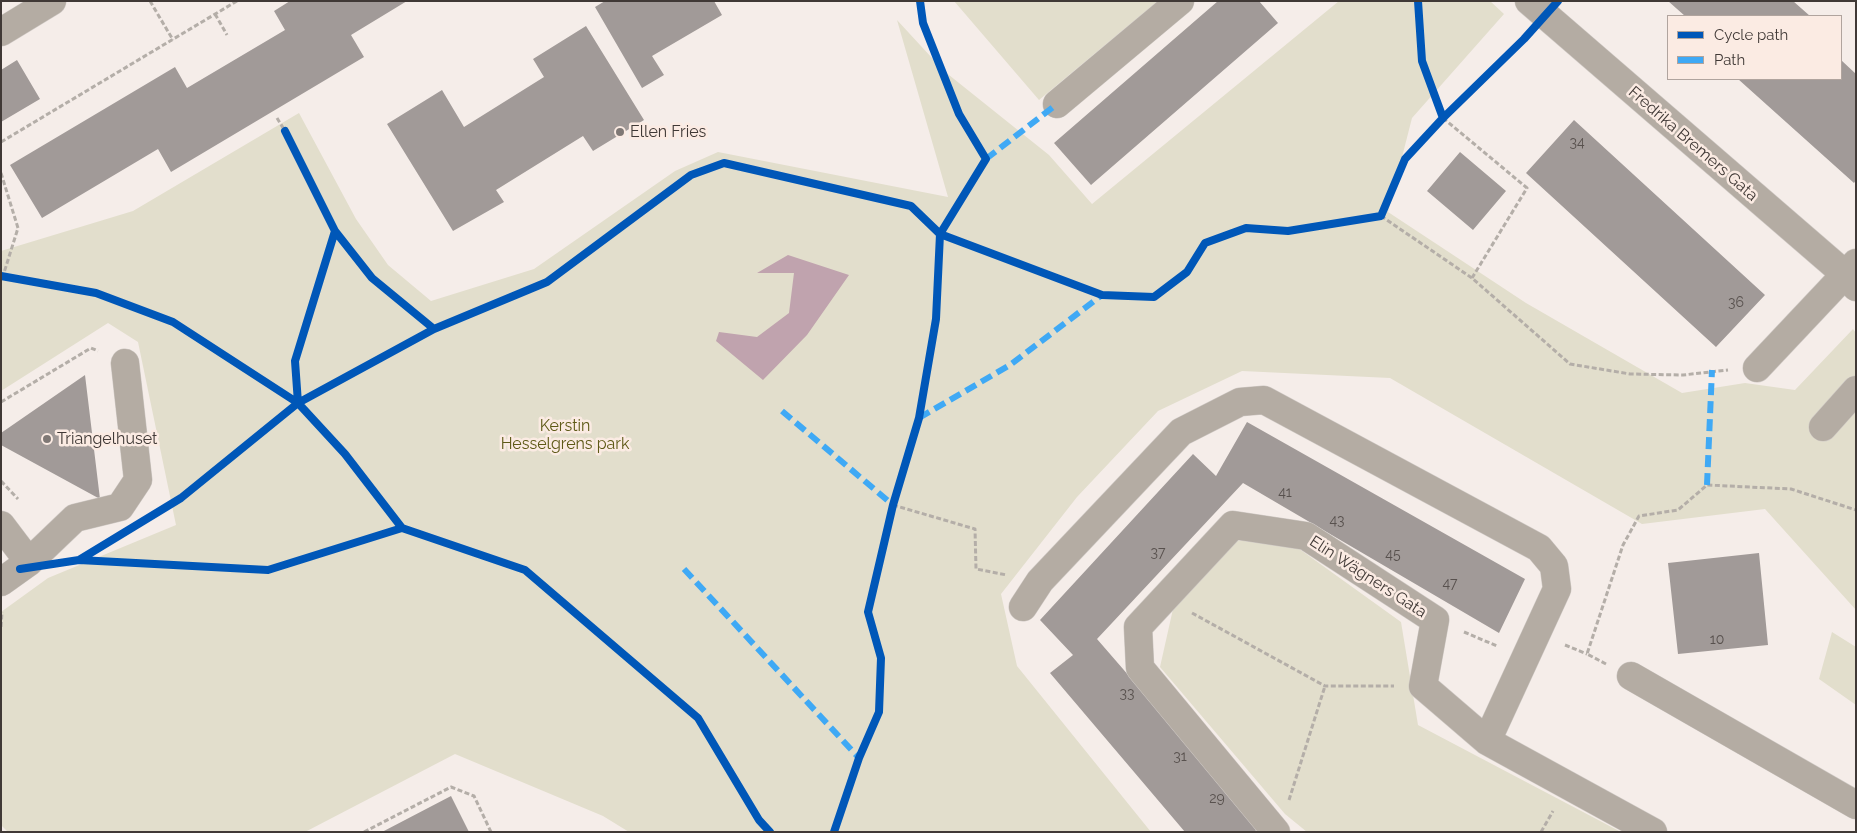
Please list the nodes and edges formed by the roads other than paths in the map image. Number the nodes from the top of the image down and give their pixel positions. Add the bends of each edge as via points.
1 (52, 1) edge
2 (1180, 1) edge
3 (1529, 1) edge
4 (1, 32) edge
5 (1057, 104) dead end
6 (1853, 275) edge
7 (125, 363) road end
8 (1757, 368) road end
9 (1856, 390) edge
10 (1822, 427) dead end
11 (1, 525) edge
12 (29, 562) junction
13 (1, 582) edge
14 (1023, 607) dead end
15 (1631, 676) road end
16 (1487, 741) junction
17 (1856, 805) edge
18 (1276, 832) edge
19 (1653, 832) edge

1 - 4 street
2 - 5 street
3 - 6 street, Fredrika Bremers Gata
6 - 8 street
7 - 12 street via 138,480 120,507 75,518
9 - 10 street
11 - 12 street
12 - 13 street
14 - 16 street via 1040,581 1181,432 1240,402 1264,400 1539,548 1554,566 1557,589
15 - 17 street
16 - 18 street, Elin Wägners Gata via 1423,686 1435,620 1306,536 1233,525 1138,627 1140,668
16 - 19 street

